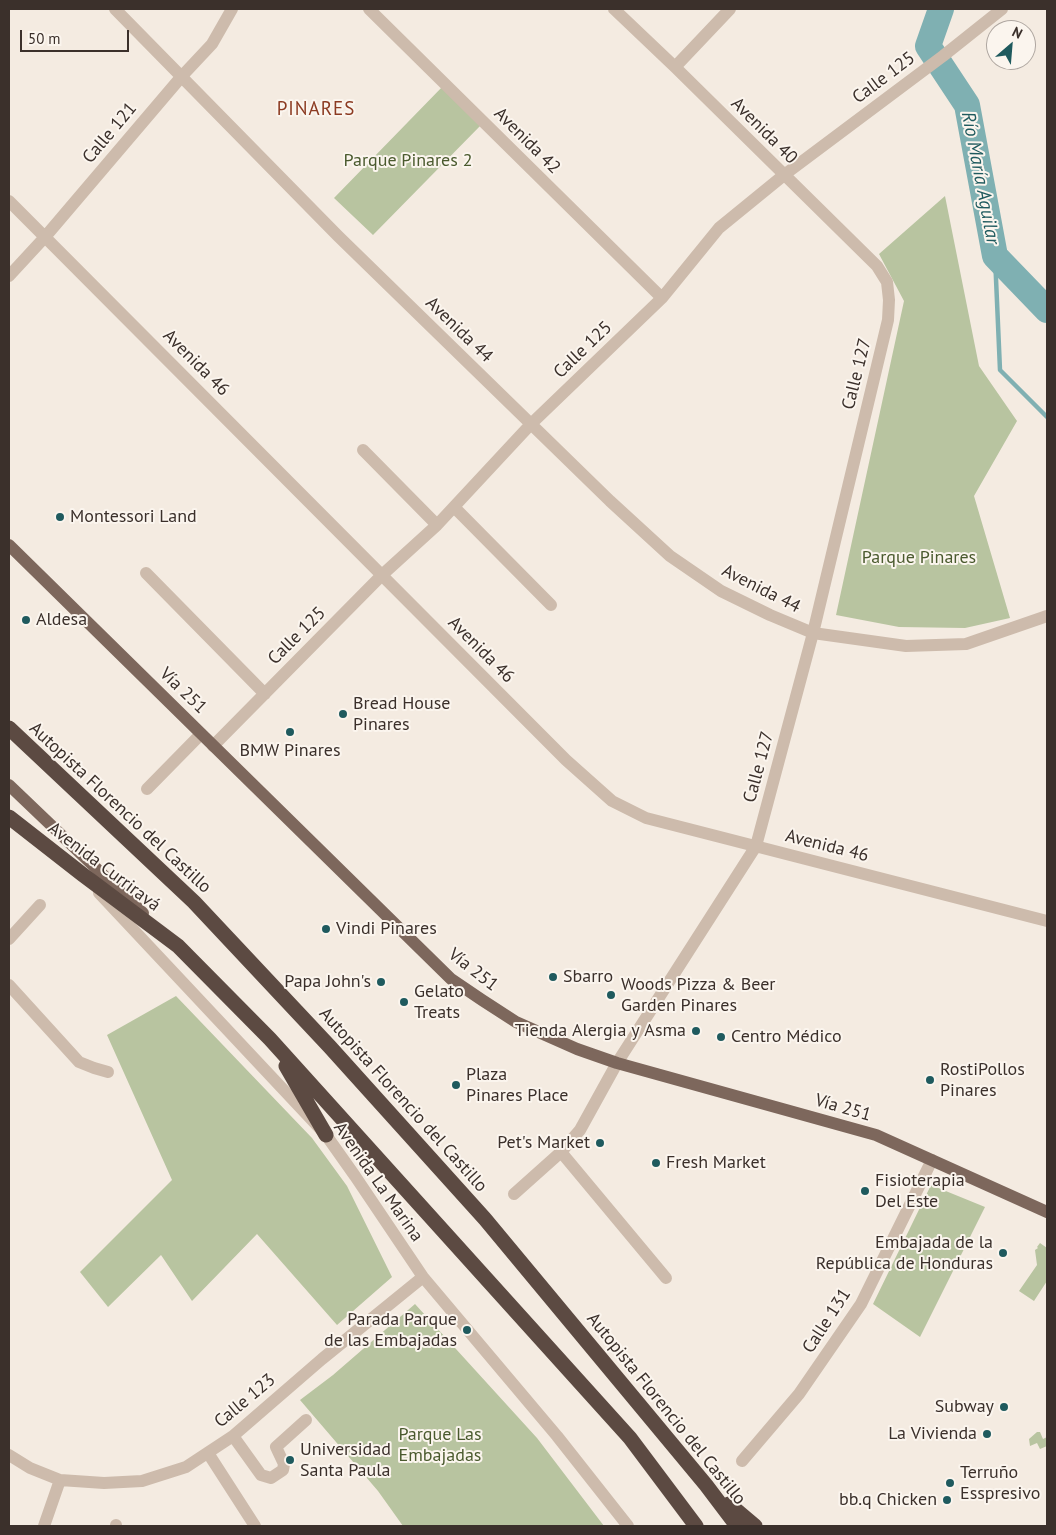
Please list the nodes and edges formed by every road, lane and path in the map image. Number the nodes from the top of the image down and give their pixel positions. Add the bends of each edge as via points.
1 (115, 9) edge
2 (232, 9) edge
3 (369, 9) edge
4 (614, 9) edge
5 (730, 9) edge
6 (1002, 9) edge
7 (675, 67) junction
8 (182, 76) junction
9 (784, 175) junction
10 (9, 201) edge
11 (45, 236) junction
12 (9, 276) edge
13 (887, 282) joint
14 (662, 298) junction
15 (531, 424) junction
16 (363, 450) dead end
17 (454, 507) junction
18 (437, 525) junction
19 (9, 545) edge
20 (146, 573) dead end
21 (382, 575) junction
22 (551, 604) dead end
23 (1047, 616) edge
24 (813, 633) junction
25 (265, 694) junction
26 (9, 728) edge
27 (201, 734) junction
28 (213, 746) junction
29 (9, 785) edge
30 (147, 789) dead end
31 (9, 817) edge
32 (756, 846) junction
33 (82, 874) junction
34 (40, 905) dead end
35 (1047, 922) edge
36 (9, 939) edge
37 (178, 946) junction
38 (9, 985) edge
39 (270, 1039) junction
40 (617, 1064) junction
41 (108, 1072) dead end
42 (326, 1135) junction
43 (561, 1152) junction
44 (932, 1160) junction
45 (514, 1194) dead end
46 (1047, 1212) edge
47 (423, 1276) junction
48 (666, 1278) dead end
49 (306, 1420) dead end
50 (233, 1436) junction
51 (208, 1453) junction
52 (9, 1455) edge
53 (742, 1461) dead end
54 (60, 1480) junction
55 (706, 1485) junction
56 (44, 1526) edge
57 (255, 1526) edge
58 (628, 1526) edge
59 (696, 1526) edge
60 (737, 1526) edge
61 (754, 1526) edge

1 - 8 street, Avenida 44
2 - 8 street, Calle 121 via 212,44
3 - 14 street, Avenida 42
4 - 7 street, Avenida 40
5 - 7 street
6 - 9 street, Calle 125
7 - 9 street, Avenida 40
8 - 11 street, Calle 121
8 - 15 street, Avenida 44 via 338,236
9 - 13 street, Avenida 40 via 877,266
9 - 14 street, Calle 125 via 719,228
10 - 11 street, Avenida 46
11 - 12 street, Calle 121
11 - 21 street, Avenida 46
13 - 24 street, Calle 127 via 888,320
14 - 15 street, Calle 125
15 - 17 street, Calle 125
15 - 24 street, Avenida 44 via 670,556 721,591
16 - 18 street
17 - 18 street, Calle 125
17 - 22 street
18 - 21 street, Calle 125
19 - 27 main road, Vía 251
20 - 25 street
21 - 25 street, Calle 125
21 - 32 street, Avenida 46 via 566,760 612,801 646,818
23 - 24 street, Avenida 44 via 966,644 906,646
24 - 32 street, Calle 127
25 - 28 street, Calle 125
26 - 55 highway, Autopista Florencio del Castillo via 194,902 330,1047 485,1219
27 - 28 main road, Vía 251
27 - 30 street
28 - 40 main road, Vía 251 via 451,979 516,1022
29 - 37 main road
31 - 33 highway, Avenida Curriravá
32 - 35 street, Avenida 46
32 - 40 street, Calle 127
33 - 37 highway, Avenida Curriravá
33 - 42 street, Avenida La Marina
34 - 36 street
37 - 39 highway
38 - 41 street via 79,1062
39 - 42 highway
39 - 59 highway via 630,1438
40 - 43 street, Calle 127 via 580,1130
40 - 44 main road, Vía 251 via 876,1135
42 - 47 street, Avenida La Marina
43 - 45 street, Calle 127
43 - 48 street
44 - 46 main road, Vía 251
44 - 53 street, Calle 131 via 861,1304 799,1394
47 - 50 street, Calle 123
47 - 58 street, Avenida La Marina
49 - 50 street via 276,1447 284,1464 283,1470 271,1478 261,1475
50 - 51 street, Calle 123
51 - 54 street, Calle 123 via 186,1467 142,1481 104,1484
51 - 57 street
52 - 54 street, Calle 123
54 - 56 street
55 - 60 highway, Autopista Florencio del Castillo
55 - 61 highway

